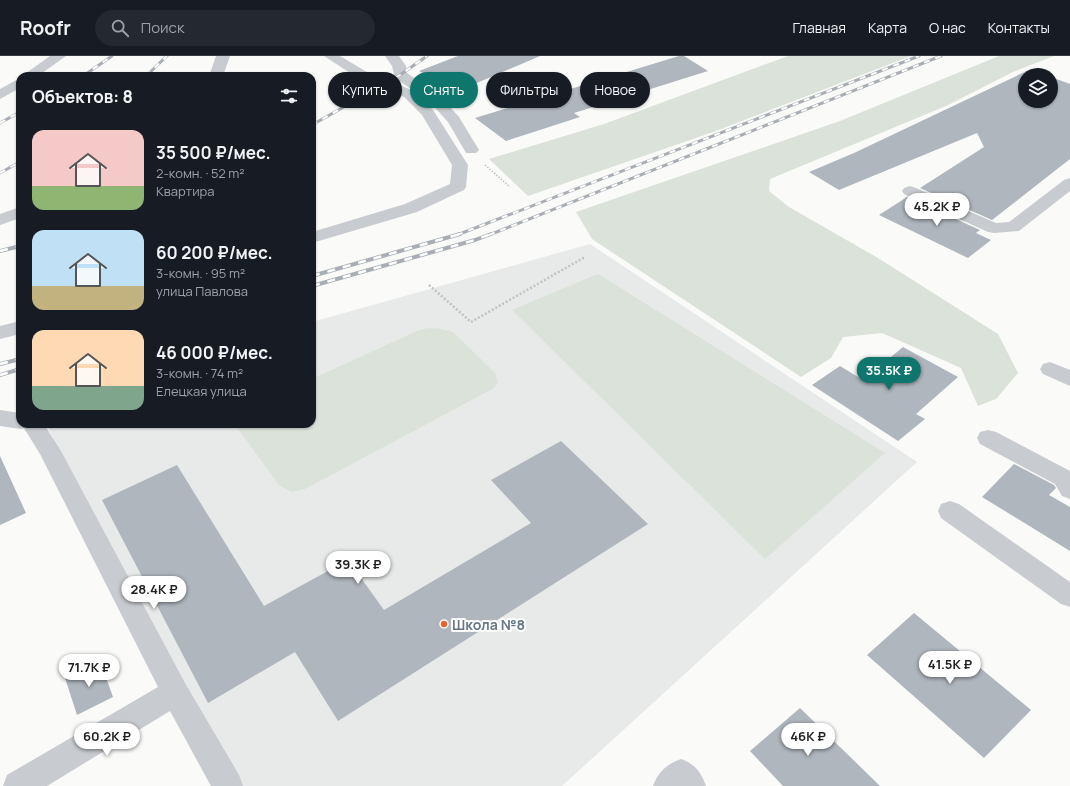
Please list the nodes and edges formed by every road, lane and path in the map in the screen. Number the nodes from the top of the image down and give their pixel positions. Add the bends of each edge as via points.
1 (58, 56) edge
2 (223, 56) edge
3 (331, 56) edge
4 (392, 56) edge
5 (35, 72) edge
6 (217, 72) edge
7 (16, 85) edge
8 (0, 95) edge
9 (471, 150) dead end
10 (497, 176) dead end
11 (1070, 183) edge
12 (510, 187) dead end
13 (910, 191) dead end
14 (16, 214) edge
15 (0, 220) edge
16 (316, 237) edge
17 (585, 257) dead end
18 (429, 284) dead end
19 (16, 328) edge
20 (0, 333) edge
21 (1050, 369) dead end
22 (1070, 379) edge
23 (0, 418) edge
24 (16, 420) edge
25 (36, 428) edge
26 (988, 438) dead end
27 (1070, 490) edge
28 (950, 511) dead end
29 (1070, 596) edge
30 (175, 692) junction
31 (18, 786) edge
32 (228, 786) edge

1 - 5 street
2 - 6 street
3 - 16 street via 372,81 409,94 428,113 460,165 458,187 411,208
4 - 9 street via 399,66 400,75 435,99 454,120
7 - 8 street
10 - 12 path
11 - 13 street via 1013,226 994,228
14 - 15 street
17 - 18 path via 471,322
19 - 20 street
21 - 22 street
23 - 24 street
25 - 30 street via 50,451
26 - 27 street via 1063,478
28 - 29 street
30 - 31 street
30 - 32 street

